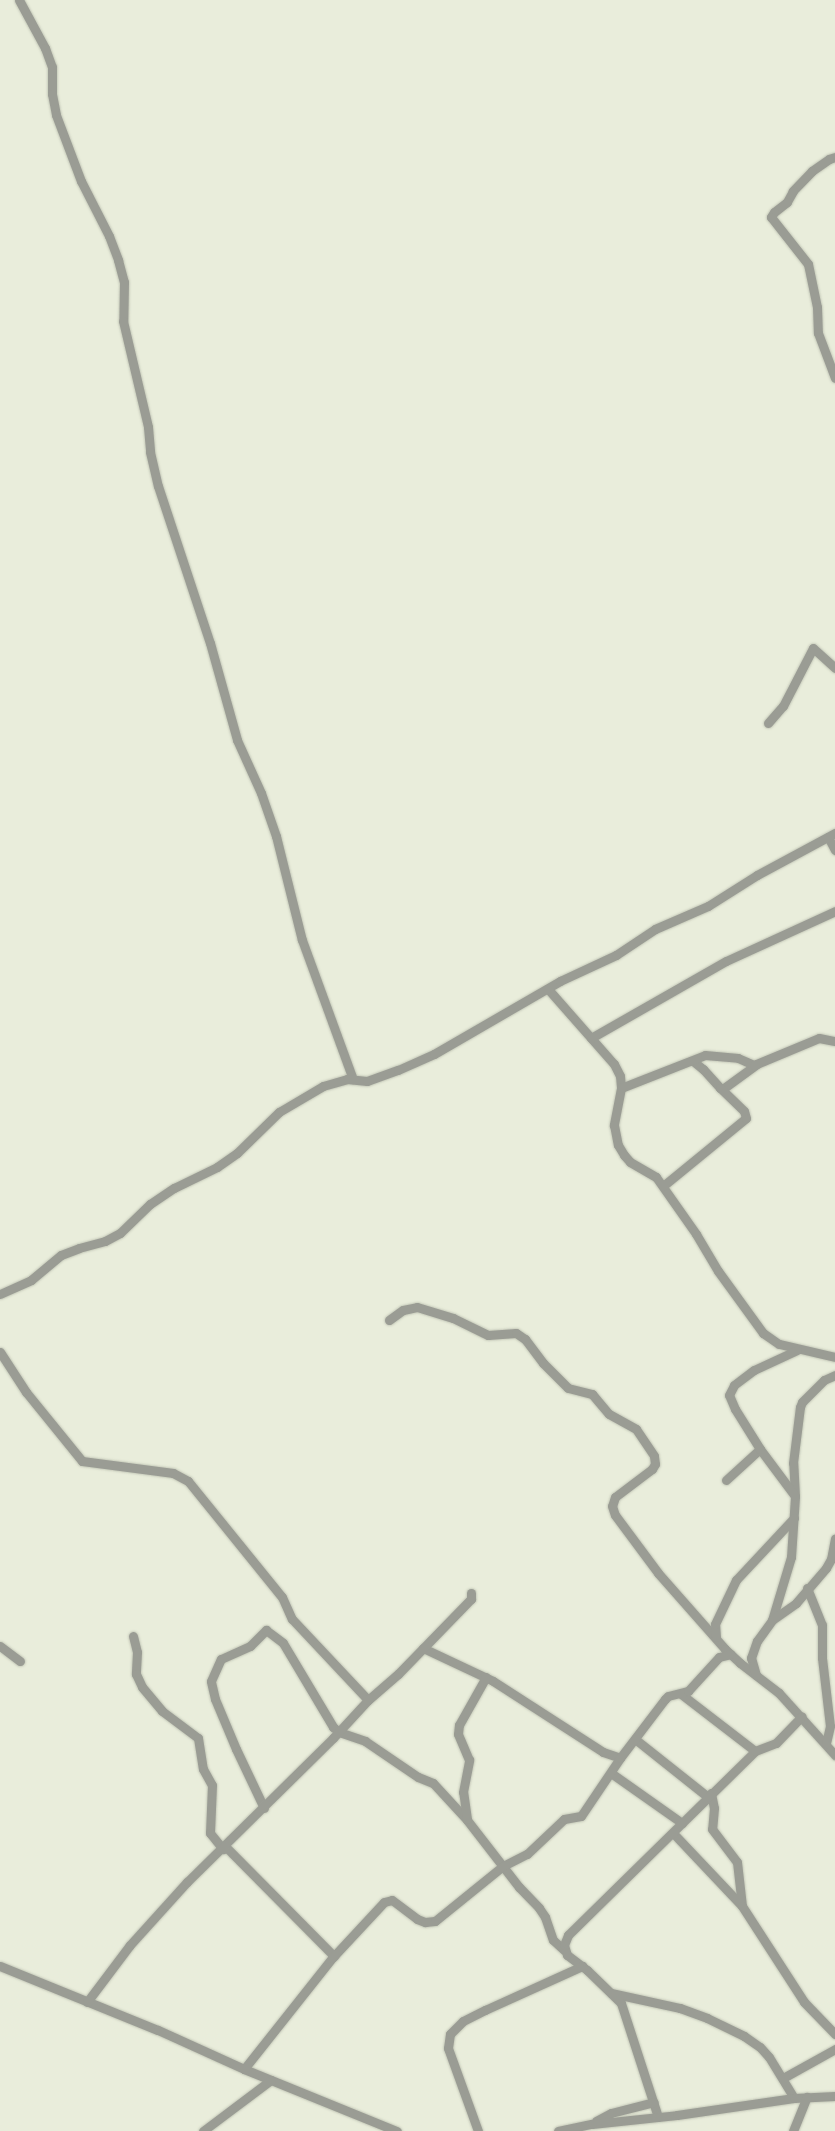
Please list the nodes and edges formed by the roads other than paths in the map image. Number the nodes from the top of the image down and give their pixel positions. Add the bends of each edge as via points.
1 (19, 0) edge
2 (835, 157) edge
3 (835, 378) edge
4 (835, 668) edge
5 (768, 723) dead end
6 (831, 835) edge
7 (835, 850) edge
8 (835, 912) edge
9 (548, 988) junction
10 (591, 1038) junction
11 (835, 1042) edge
12 (692, 1061) junction
13 (757, 1064) junction
14 (353, 1079) junction
15 (621, 1088) junction
16 (720, 1088) junction
17 (663, 1186) junction
18 (0, 1294) edge
19 (389, 1320) dead end
20 (797, 1350) junction
21 (0, 1352) edge
22 (835, 1358) edge
23 (835, 1375) edge
24 (760, 1449) junction
25 (726, 1480) dead end
26 (795, 1496) junction
27 (794, 1518) junction
28 (835, 1538) edge
29 (807, 1588) junction
30 (471, 1593) dead end
31 (772, 1620) junction
32 (133, 1636) dead end
33 (716, 1638) junction
34 (0, 1646) edge
35 (423, 1648) junction
36 (731, 1654) junction
37 (20, 1661) dead end
38 (756, 1675) junction
39 (486, 1678) junction
40 (681, 1694) junction
41 (368, 1700) junction
42 (802, 1716) junction
43 (339, 1732) junction
44 (635, 1739) junction
45 (826, 1744) junction
46 (755, 1751) junction
47 (835, 1754) edge
48 (620, 1758) junction
49 (611, 1773) junction
50 (710, 1795) junction
51 (264, 1808) junction
52 (468, 1820) junction
53 (682, 1823) junction
54 (673, 1833) junction
55 (224, 1848) junction
56 (503, 1866) junction
57 (742, 1906) junction
58 (564, 1950) junction
59 (334, 1956) junction
60 (0, 1966) edge
61 (582, 1966) junction
62 (610, 1992) junction
63 (87, 2002) junction
64 (835, 2034) edge
65 (835, 2049) edge
66 (244, 2070) junction
67 (783, 2078) junction
68 (271, 2080) junction
69 (835, 2096) edge
70 (807, 2097) junction
71 (794, 2098) junction
72 (654, 2102) junction
73 (658, 2117) junction
74 (592, 2124) junction
75 (575, 2130) edge
76 (203, 2131) edge
77 (397, 2131) edge
78 (478, 2131) edge
79 (558, 2131) edge
80 (793, 2131) edge

1 - 14 street via 45,48 52,67 56,115 81,181 118,260 124,282 123,321 148,427 152,468 210,643 237,740 276,836 302,940
2 - 3 street via 812,171 787,202 771,214 772,220 808,264 817,307 818,333
4 - 5 street via 813,648 788,698
6 - 7 street
6 - 9 street via 708,906 655,929 616,955
8 - 10 street via 726,961
9 - 10 street
9 - 14 street via 434,1054 367,1081
10 - 15 street via 614,1064
11 - 13 street via 819,1038
12 - 13 street via 705,1056 738,1058
12 - 15 street
12 - 16 street
13 - 16 street
14 - 18 street via 323,1086 279,1112 238,1153 150,1204 120,1233 62,1255 31,1280
15 - 17 street via 614,1125 618,1145 630,1162 653,1173
16 - 17 street via 744,1111 746,1118
17 - 20 street via 763,1333 772,1341
19 - 33 street via 403,1310 417,1307 453,1318 488,1335 516,1333 568,1388 592,1394 609,1414 636,1429 654,1456 654,1464 652,1469 615,1497 612,1506 615,1515 658,1573
20 - 22 street
20 - 24 street via 754,1370 734,1385 729,1395
21 - 41 street via 26,1392 82,1461 173,1473 188,1481 282,1597 292,1619
23 - 26 street via 824,1380 800,1407 793,1463
24 - 25 street
24 - 26 street
26 - 27 street
27 - 31 street via 792,1557
27 - 33 street via 736,1580 715,1624
28 - 29 street via 828,1564
29 - 31 street via 792,1606
29 - 45 street via 822,1631 830,1726
30 - 35 street via 471,1599
31 - 38 street via 754,1650 752,1665
32 - 55 street via 137,1652 136,1674 142,1687 162,1711 198,1738 202,1769 212,1785 208,1820 210,1833
33 - 36 street
34 - 37 street
35 - 39 street
35 - 41 street
36 - 38 street
36 - 40 street via 719,1657 697,1684
38 - 42 street via 779,1692
39 - 48 street via 603,1752
39 - 52 street via 459,1725 458,1734 469,1760 463,1792
40 - 44 street via 665,1699
40 - 46 street
41 - 43 street
42 - 45 street
42 - 46 street via 776,1742
43 - 51 street
43 - 51 street via 327,1720 283,1643 270,1631 264,1631 243,1650 221,1659 211,1680 215,1699
43 - 52 street via 365,1741 418,1778 434,1783
44 - 48 street
44 - 50 street
45 - 47 street
46 - 50 street
48 - 49 street
49 - 53 street
49 - 56 street via 585,1813 577,1818 564,1819 527,1854
50 - 53 street
50 - 57 street via 714,1808 712,1829 736,1862
51 - 55 street
52 - 56 street
53 - 54 street
54 - 57 street
54 - 58 street via 568,1935
55 - 59 street
55 - 63 street via 130,1945
56 - 58 street via 545,1917 554,1940
56 - 59 street via 435,1921 418,1919 392,1900 384,1902
57 - 64 street via 804,2002
58 - 61 street
59 - 66 street
60 - 63 street
61 - 62 street
61 - 78 street via 463,2021 450,2034 448,2048
62 - 67 street via 680,2008 734,2031 760,2047
62 - 72 street via 624,2009
63 - 66 street via 158,2030
65 - 67 street
66 - 68 street
67 - 71 street
68 - 76 street
68 - 77 street
69 - 70 street
70 - 71 street
70 - 80 street
71 - 73 street
72 - 73 street
72 - 74 street via 612,2113
73 - 74 street
74 - 75 street
75 - 79 street

